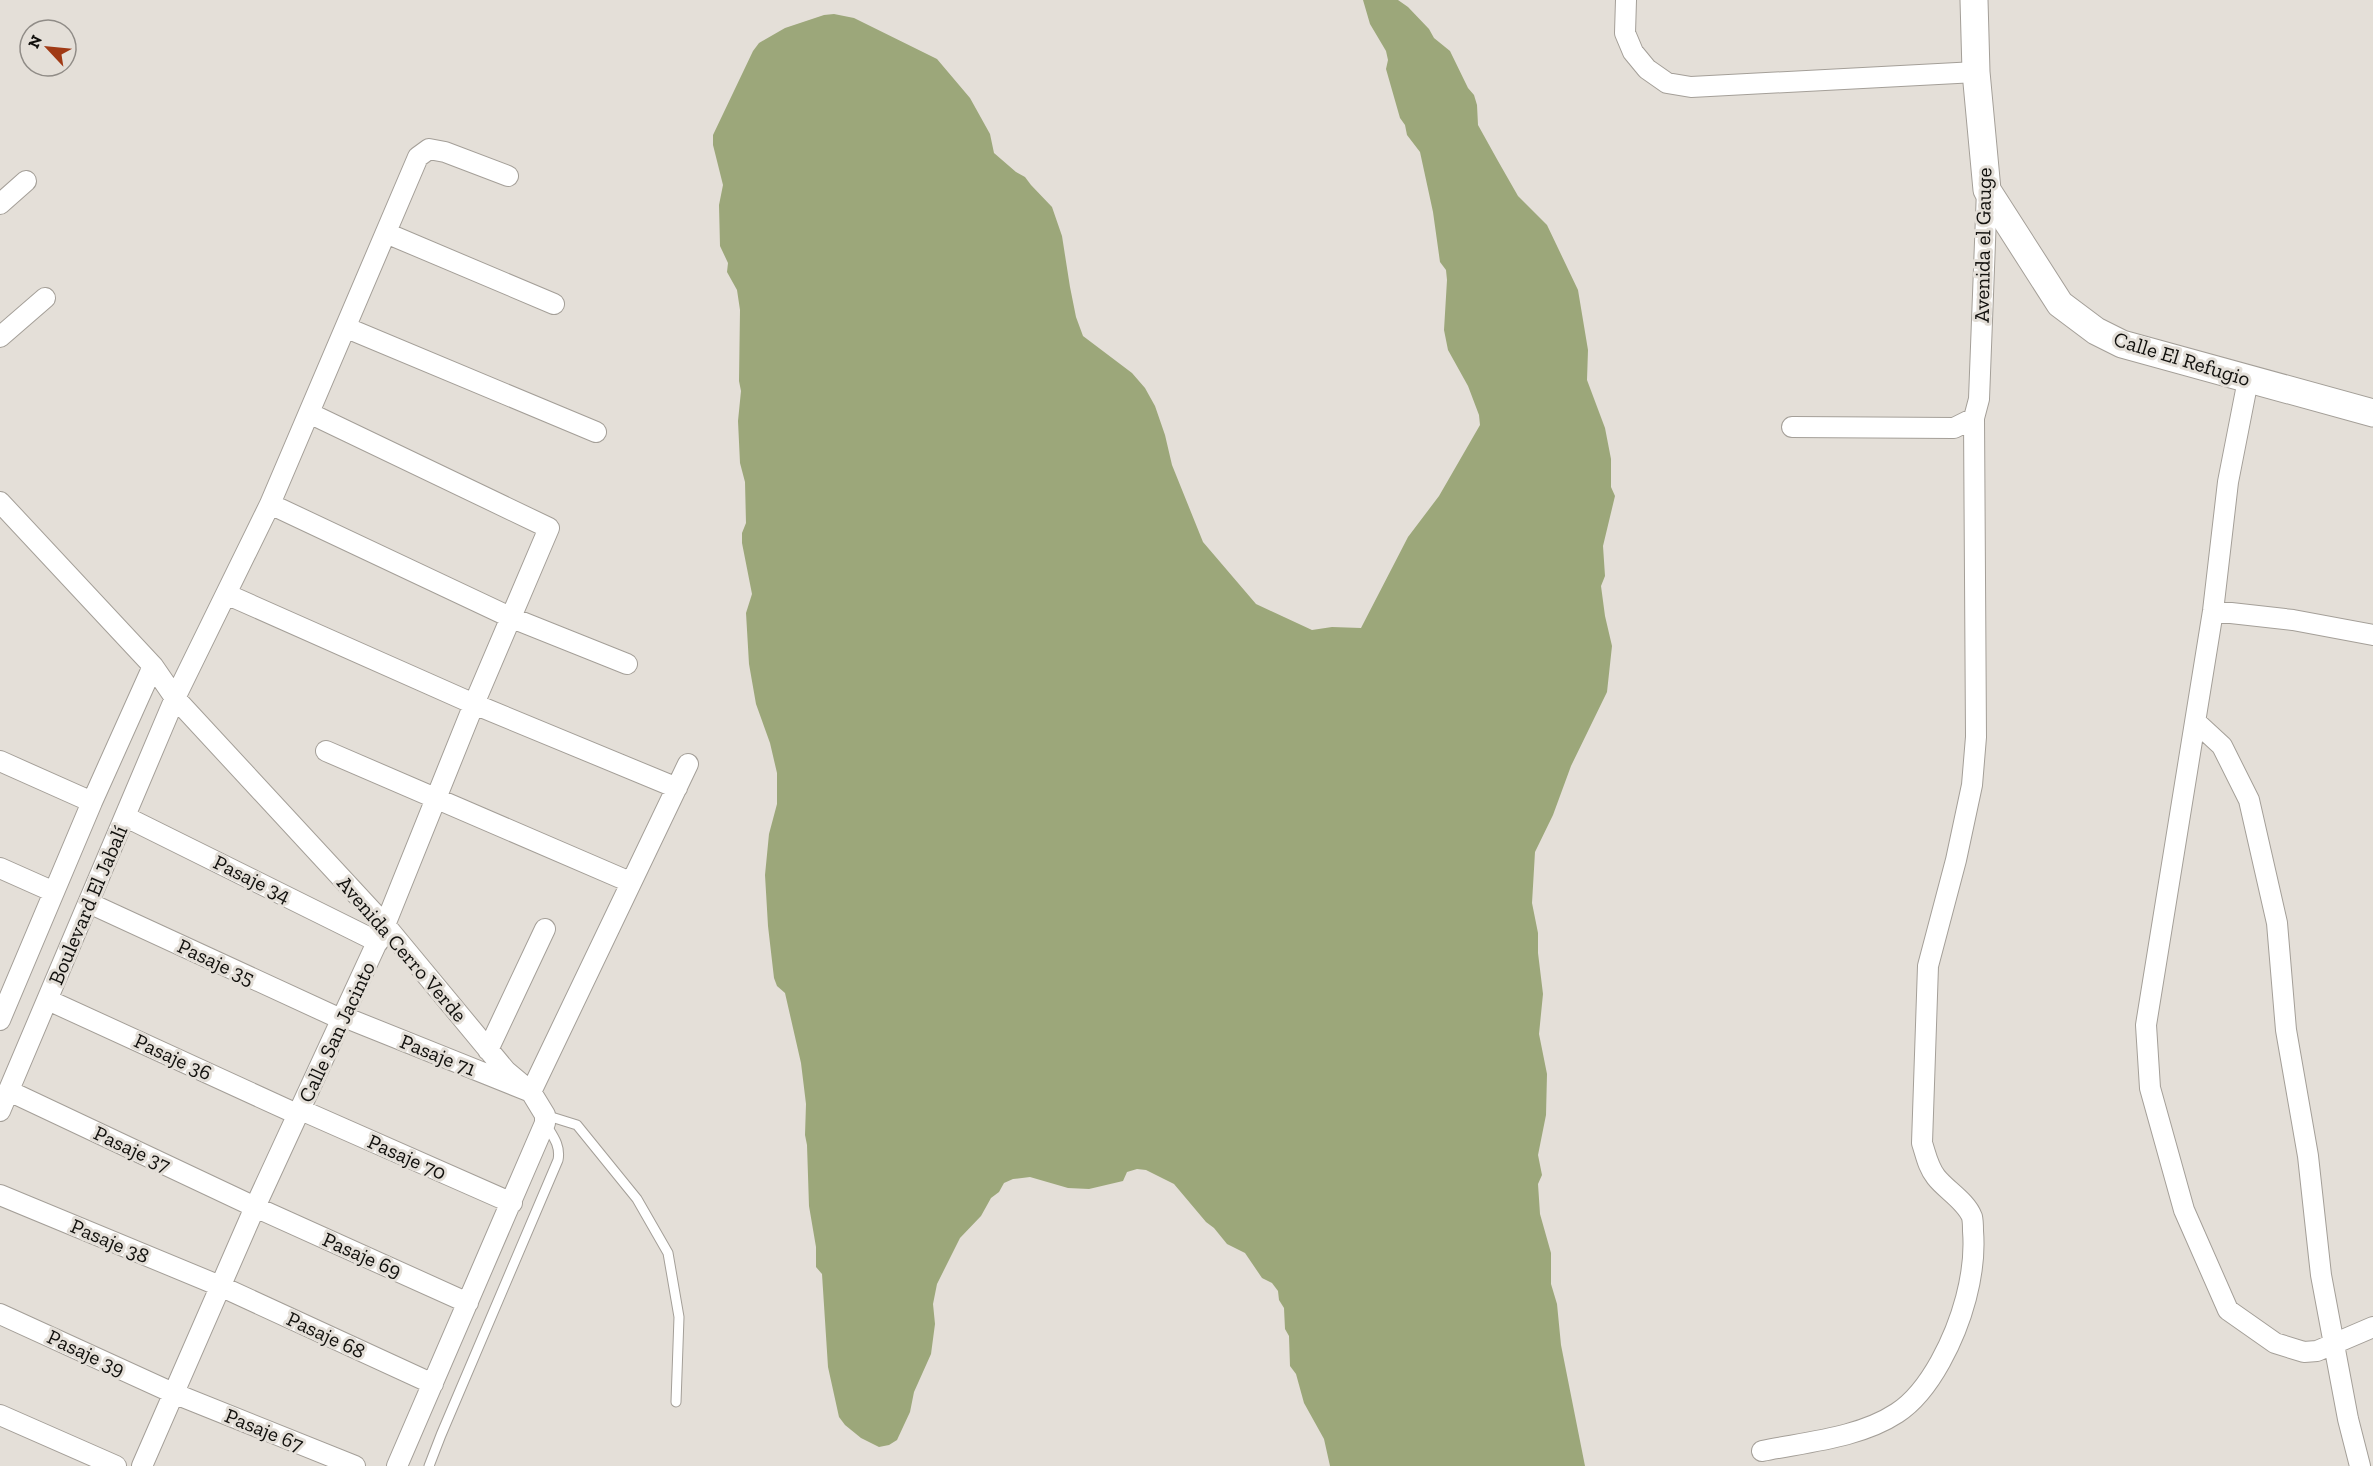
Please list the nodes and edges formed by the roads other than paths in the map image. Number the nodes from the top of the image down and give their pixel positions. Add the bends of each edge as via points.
1 (1626, 0) edge
2 (1974, 0) edge
3 (1976, 72) junction
4 (508, 176) dead end
5 (26, 181) dead end
6 (1987, 189) junction
7 (0, 204) edge
8 (386, 233) junction
9 (45, 298) dead end
10 (554, 304) dead end
11 (346, 328) junction
12 (0, 337) edge
13 (2248, 380) junction
14 (2373, 412) edge
15 (309, 413) junction
16 (1974, 418) junction
17 (1792, 427) dead end
18 (596, 432) dead end
19 (0, 502) edge
20 (270, 504) junction
21 (226, 594) junction
22 (2213, 611) junction
23 (512, 618) junction
24 (2373, 635) edge
25 (627, 664) dead end
26 (153, 666) junction
27 (175, 698) junction
28 (474, 704) junction
29 (2196, 722) junction
30 (326, 751) dead end
31 (0, 761) edge
32 (688, 764) dead end
33 (677, 788) junction
34 (436, 799) junction
35 (92, 802) junction
36 (126, 817) junction
37 (0, 868) edge
38 (630, 882) junction
39 (54, 892) junction
40 (89, 903) junction
41 (545, 929) dead end
42 (381, 934) junction
43 (8, 981) edge
44 (48, 1000) junction
45 (343, 1019) junction
46 (0, 1020) edge
47 (488, 1050) junction
48 (9, 1091) junction
49 (531, 1092) junction
50 (0, 1111) edge
51 (300, 1112) junction
52 (545, 1119) junction
53 (0, 1195) edge
54 (512, 1203) junction
55 (255, 1207) junction
56 (220, 1286) junction
57 (468, 1303) junction
58 (0, 1314) edge
59 (2373, 1326) edge
60 (2333, 1342) junction
61 (433, 1384) junction
62 (173, 1393) junction
63 (676, 1402) dead end
64 (0, 1415) edge
65 (1762, 1451) dead end
66 (116, 1466) edge
67 (142, 1466) edge
68 (355, 1466) edge
69 (397, 1466) edge
70 (429, 1466) edge
71 (2361, 1466) edge

1 - 3 street via 1625,33 1633,52 1647,69 1667,83 1691,87
2 - 3 street, Avenida el Gauge
3 - 6 street, Avenida el Gauge
4 - 8 street, Boulevard El Jabalí via 429,149 418,157
5 - 7 street
6 - 13 street, Calle El Refugio via 2060,304 2096,332 2122,344
6 - 16 street, Avenida el Gauge via 1979,399
8 - 10 street
8 - 11 street, Boulevard El Jabalí
9 - 12 street
11 - 15 street, Boulevard El Jabalí
11 - 18 street
13 - 14 street, Calle El Refugio
13 - 22 street via 2228,482
15 - 20 street, Boulevard El Jabalí
15 - 23 street, Calle San Jacinto via 549,528
16 - 17 street via 1954,428
16 - 65 street, Avenida el Gauge via 1976,736 1972,785 1928,966 1922,1143 1936,1177 1972,1217 1972,1274 1950,1345 1921,1390 1897,1413 1858,1431
19 - 26 street, Avenida Cerro Verde
20 - 21 street, Boulevard El Jabalí
20 - 23 street
21 - 27 street, Boulevard El Jabalí
21 - 28 street
22 - 24 street
22 - 29 street
23 - 25 street
23 - 28 street, Calle San Jacinto
26 - 27 street, Avenida Cerro Verde
26 - 35 street, Boulevard El Jabalí
27 - 36 street, Boulevard El Jabalí
27 - 42 street, Avenida Cerro Verde
28 - 33 street
28 - 34 street, Calle San Jacinto
29 - 60 street via 2222,746 2249,800 2277,923 2286,1030
29 - 60 street via 2146,1025 2150,1088 2184,1210 2228,1310 2275,1343 2304,1352 2317,1351
30 - 34 street
31 - 35 street
32 - 33 street
33 - 38 street
34 - 38 street
34 - 42 street, Calle San Jacinto
35 - 39 street, Boulevard El Jabalí
36 - 40 street, Boulevard El Jabalí
36 - 42 street, Pasaje 34
37 - 39 street
38 - 49 street
39 - 43 street, Boulevard El Jabalí
40 - 44 street, Boulevard El Jabalí
40 - 45 street, Pasaje 35
41 - 47 street
42 - 45 street, Calle San Jacinto
42 - 47 street, Avenida Cerro Verde
43 - 46 street, Boulevard El Jabalí
44 - 48 street, Boulevard El Jabalí
44 - 51 street, Pasaje 36
45 - 49 street, Pasaje 71
45 - 51 street, Calle San Jacinto
47 - 49 street, Avenida Cerro Verde
48 - 50 street, Boulevard El Jabalí
48 - 55 street, Pasaje 37
49 - 52 street, Avenida Cerro Verde
51 - 54 street, Pasaje 70
51 - 55 street, Calle San Jacinto
52 - 54 street
52 - 63 lane via 576,1125 637,1199 668,1253 679,1317
52 - 70 lane via 560,1152 558,1160
53 - 56 street, Pasaje 38
54 - 57 street
55 - 56 street, Calle San Jacinto
55 - 57 street, Pasaje 69
56 - 61 street, Pasaje 68
56 - 62 street, Calle San Jacinto
57 - 61 street
58 - 62 street, Pasaje 39
59 - 60 street
60 - 71 street
61 - 69 street
62 - 67 street, Calle San Jacinto
62 - 68 street, Pasaje 67
64 - 66 street

